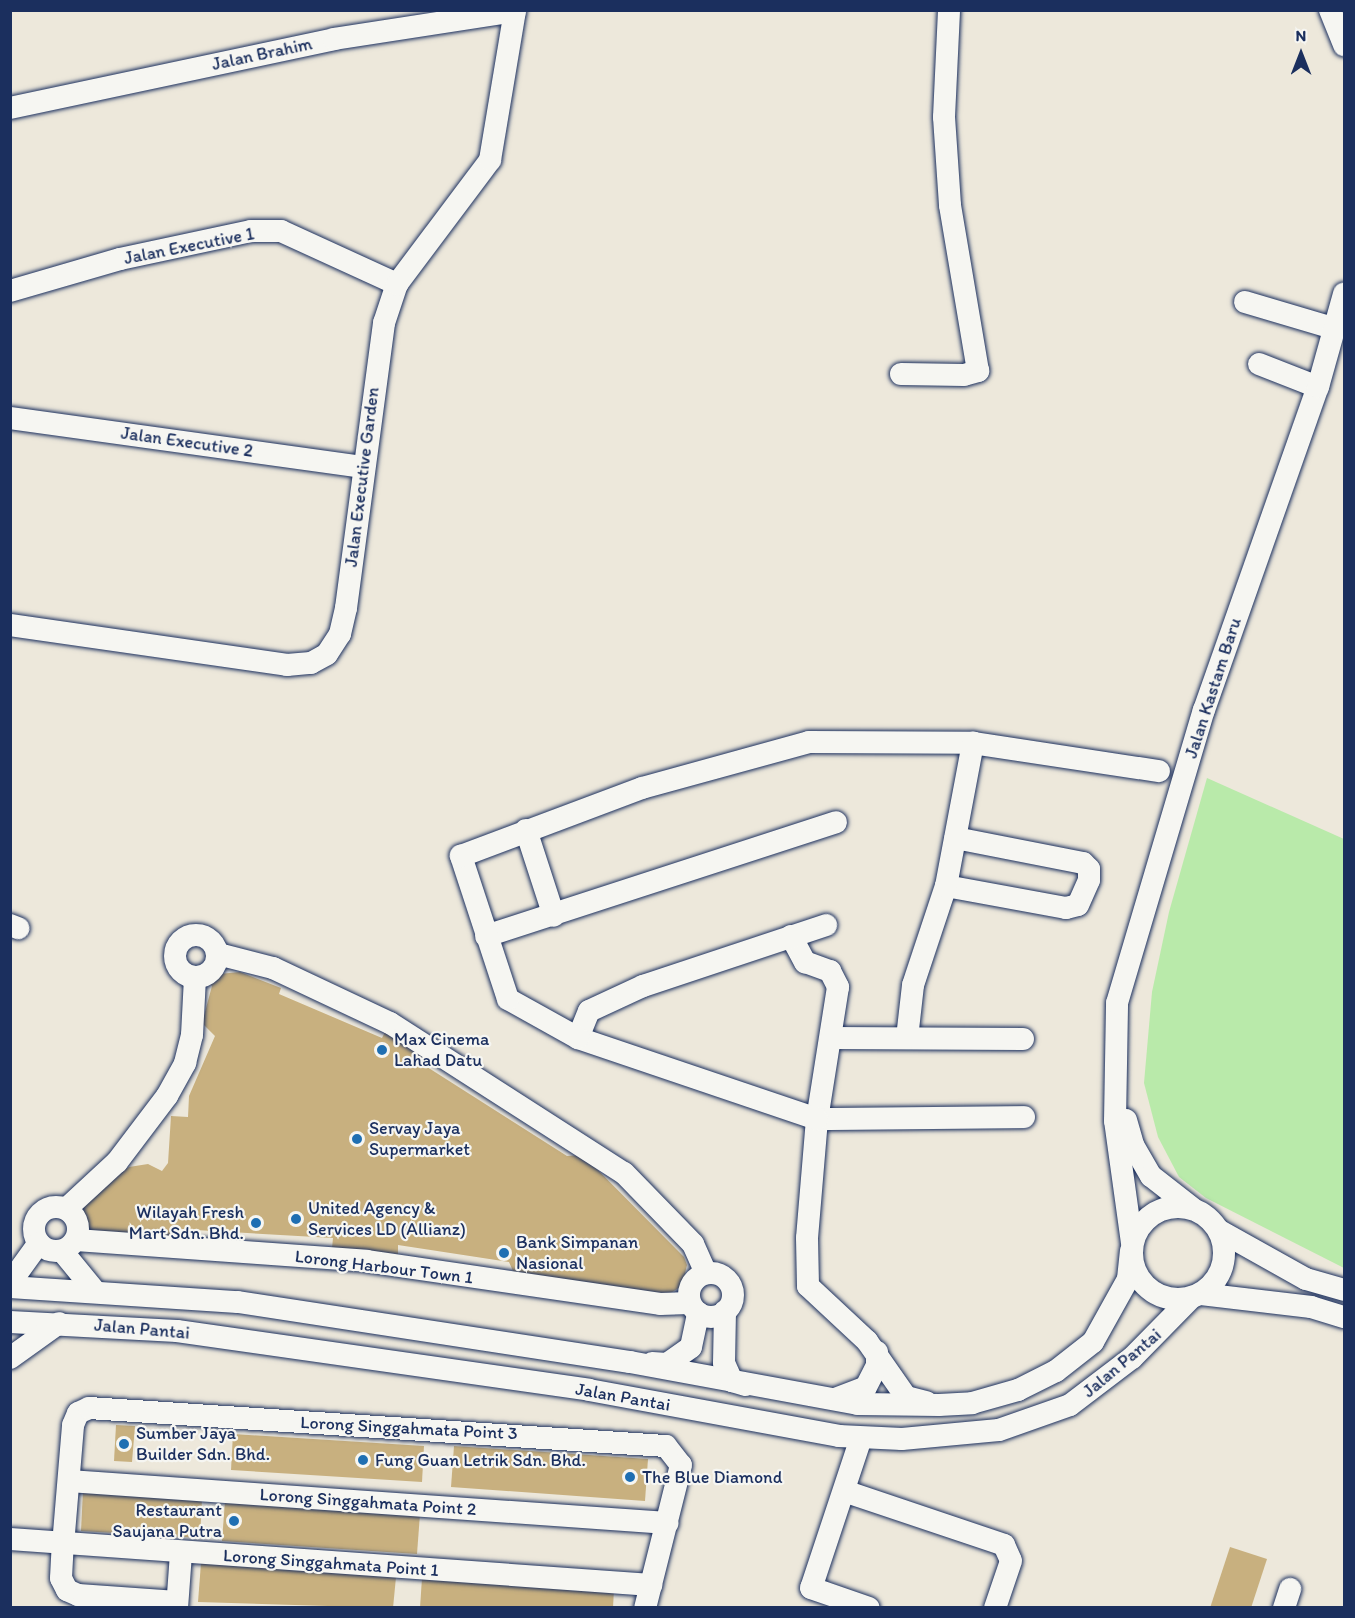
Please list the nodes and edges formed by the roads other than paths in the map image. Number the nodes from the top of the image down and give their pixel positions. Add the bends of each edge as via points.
1 (949, 10) edge
2 (1330, 10) edge
3 (515, 11) edge
4 (1344, 45) edge
5 (10, 108) edge
6 (397, 284) junction
7 (10, 291) edge
8 (1344, 294) edge
9 (1245, 302) dead end
10 (1336, 329) junction
11 (1259, 364) dead end
12 (901, 374) dead end
13 (1318, 387) junction
14 (10, 418) edge
15 (364, 467) junction
16 (10, 625) edge
17 (974, 742) junction
18 (1159, 771) dead end
19 (836, 822) dead end
20 (526, 830) junction
21 (956, 837) junction
22 (946, 886) junction
23 (554, 916) junction
24 (826, 925) dead end
25 (486, 936) junction
26 (791, 936) junction
27 (218, 954) junction
28 (195, 978) junction
29 (578, 1038) junction
30 (832, 1038) junction
31 (908, 1038) junction
32 (1023, 1039) dead end
33 (1118, 1090) junction
34 (1024, 1117) dead end
35 (818, 1119) junction
36 (66, 1209) junction
37 (1192, 1209) junction
38 (1220, 1232) junction
39 (39, 1243) junction
40 (69, 1246) junction
41 (1132, 1247) junction
42 (706, 1273) junction
43 (10, 1285) edge
44 (94, 1290) junction
45 (1344, 1290) edge
46 (1196, 1296) junction
47 (694, 1308) junction
48 (725, 1311) junction
49 (1344, 1317) edge
50 (10, 1322) edge
51 (60, 1323) junction
52 (877, 1352) junction
53 (10, 1358) edge
54 (630, 1362) junction
55 (754, 1387) junction
56 (830, 1399) junction
57 (939, 1406) junction
58 (861, 1438) junction
59 (69, 1481) junction
60 (844, 1491) junction
61 (668, 1523) junction
62 (10, 1539) edge
63 (63, 1545) junction
64 (181, 1552) junction
65 (651, 1585) junction
66 (177, 1605) edge
67 (645, 1608) edge
68 (869, 1608) edge
69 (995, 1608) edge

1 - 12 street via 944,117 950,205 978,371 964,375
2 - 4 street
3 - 5 street, Jalan Brahim via 334,39
3 - 6 street, Jalan Executive Garden via 490,160
6 - 7 street, Jalan Executive 1 via 281,231 251,231 120,259
6 - 15 street, Jalan Executive Garden via 384,323
8 - 10 street, Jalan Kastam Baru
9 - 10 street
10 - 13 street, Jalan Kastam Baru
11 - 13 street
13 - 33 street, Jalan Kastam Baru via 1204,710 1128,956 1117,1003
14 - 15 street, Jalan Executive 2
15 - 16 street, Jalan Executive Garden via 340,634 327,654 311,663 287,665
17 - 18 street
17 - 20 street via 892,740 778,747 642,788
17 - 21 street
19 - 23 street
20 - 23 street
20 - 25 street via 461,856
21 - 22 street
21 - 22 street via 1083,863 1089,869 1089,880 1078,905 1066,908
22 - 31 street via 913,985
23 - 25 street
24 - 26 street
25 - 29 street via 508,999
26 - 29 street via 643,986 589,1011
26 - 30 street via 805,962 836,976
27 - 28 street via 212,971
27 - 28 street via 215,945 201,935 177,945 174,954 179,970
27 - 42 street via 273,968 390,1023 624,1173 693,1244
28 - 36 street via 192,1035 185,1063 167,1096 117,1162
29 - 35 street
30 - 31 street
30 - 35 street
31 - 32 street
33 - 37 street, Jalan Kastam Baru via 1133,1145 1151,1176
33 - 41 street, Jalan Kastam Baru via 1115,1121
34 - 35 street
35 - 52 street via 807,1238 808,1286
36 - 39 street via 51,1208 39,1215 34,1229
36 - 40 street via 79,1226
37 - 38 street
37 - 41 street via 1162,1209 1138,1229
38 - 45 street via 1306,1279
38 - 46 street via 1222,1266
39 - 40 street via 50,1251
39 - 43 street
40 - 44 street
40 - 47 street, Lorong Harbour Town 1 via 366,1261
41 - 46 street via 1133,1266 1149,1290 1176,1299
41 - 57 street, Jalan Pantai via 1128,1279 1112,1312 1084,1349 1056,1371 1018,1390 972,1403
42 - 47 street via 690,1288
42 - 48 street via 720,1275 730,1285 732,1299
43 - 44 street, Jalan Pantai
44 - 54 street, Jalan Pantai via 238,1302
46 - 49 street via 1301,1305
46 - 58 street, Jalan Pantai via 1132,1358 1070,1405 999,1430
47 - 48 street via 712,1317
47 - 54 street via 691,1347 682,1356 667,1364
48 - 55 street via 724,1363 732,1381
50 - 51 street, Jalan Pantai
51 - 53 street
51 - 58 street, Jalan Pantai via 249,1341 589,1390
52 - 56 street via 873,1377 866,1387 843,1399
52 - 57 street via 906,1397
54 - 55 street, Jalan Pantai
55 - 56 street, Jalan Pantai
56 - 57 street, Jalan Pantai via 874,1406
58 - 60 street
59 - 61 street, Lorong Singgahmata Point 2
59 - 61 street, Lorong Singgahmata Point 3 via 73,1425 78,1413 89,1408 657,1443 671,1450 681,1465
59 - 63 street, Lorong Singgahmata Point 3
60 - 68 street via 811,1588
60 - 69 street via 1004,1545 1011,1561
61 - 65 street, Lorong Singgahmata Point 3
62 - 63 street, Lorong Singgahmata Point 1
63 - 64 street, Lorong Singgahmata Point 1
63 - 66 street, Lorong Singgahmata Point 3 via 61,1578 67,1590 78,1595
64 - 65 street, Lorong Singgahmata Point 1
64 - 66 street
65 - 67 street, Lorong Singgahmata Point 3

